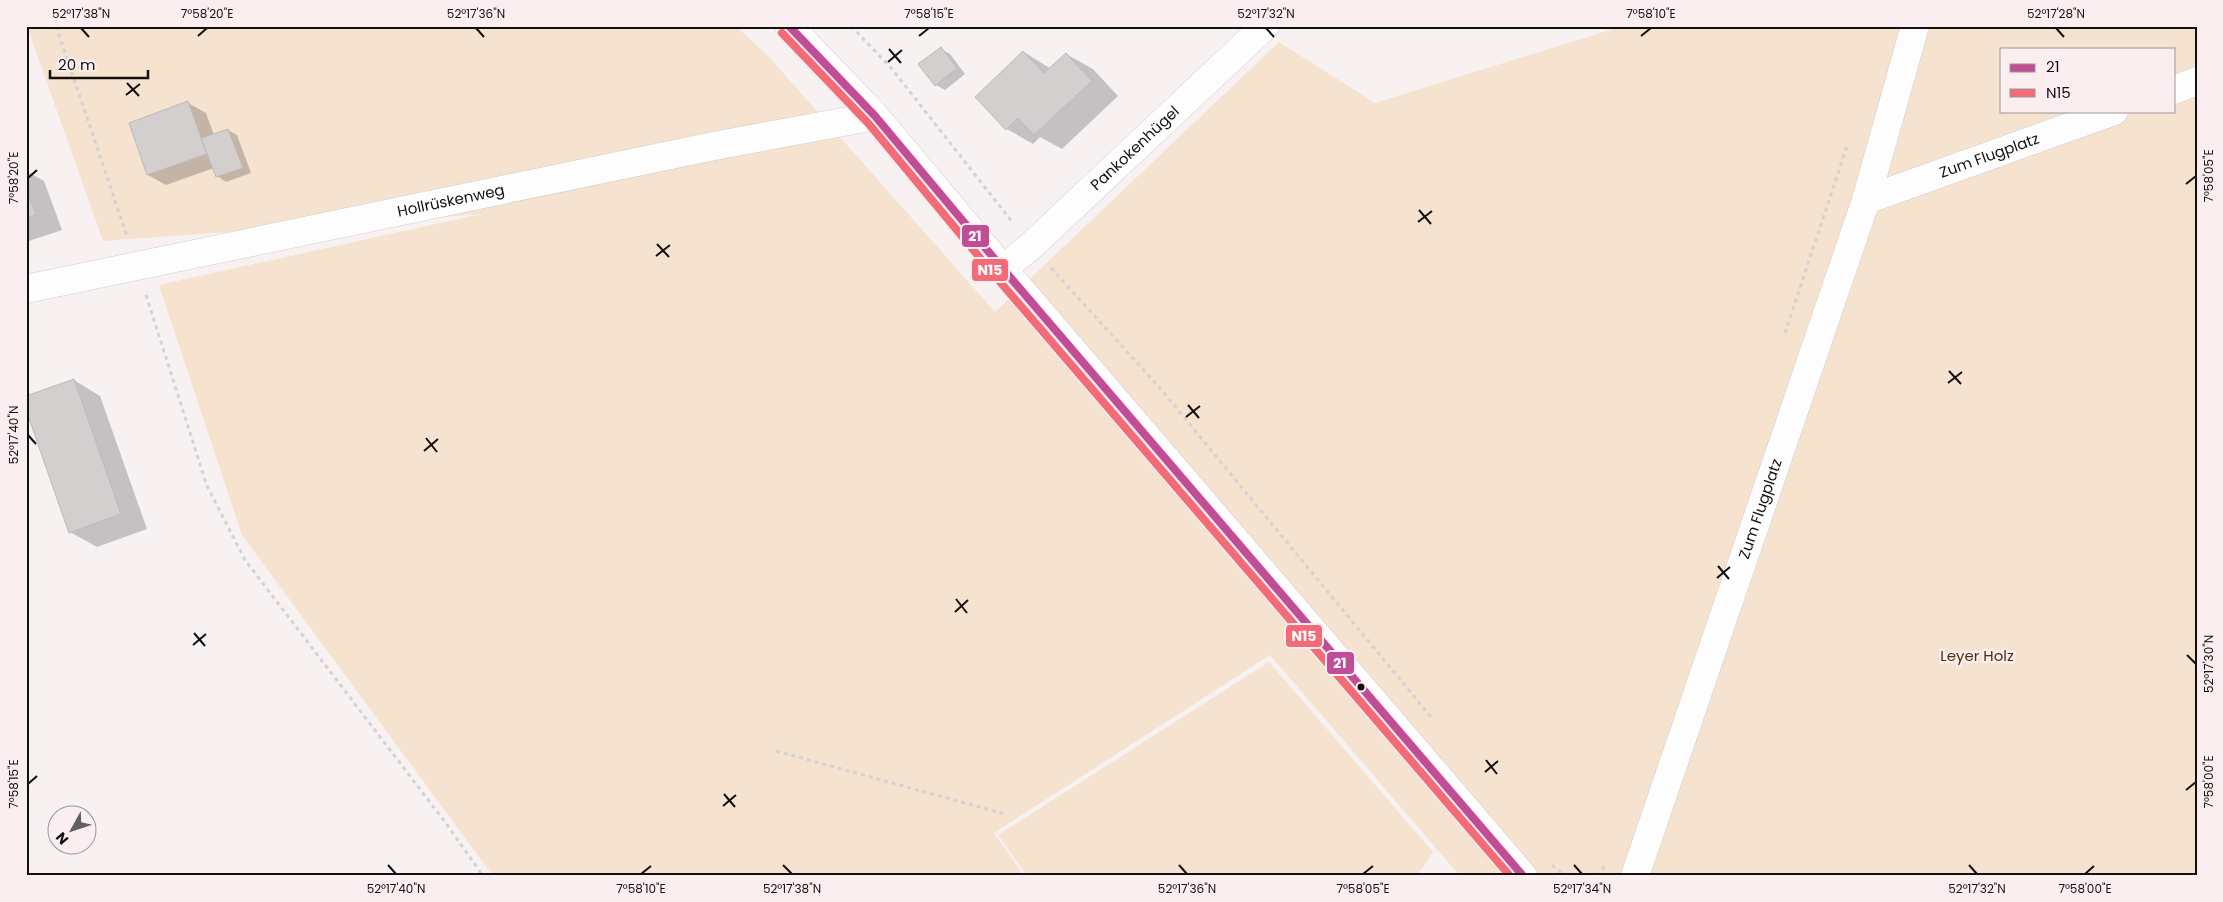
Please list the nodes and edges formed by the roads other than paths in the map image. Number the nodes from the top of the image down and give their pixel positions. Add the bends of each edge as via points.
1 (789, 26) edge
2 (1265, 26) edge
3 (1915, 26) edge
4 (2197, 82) edge
5 (2176, 89) edge
6 (2111, 112) edge
7 (875, 116) junction
8 (1866, 200) junction
9 (1003, 269) junction
10 (26, 289) edge
11 (1523, 876) edge
12 (1635, 876) edge

1 - 7 street
2 - 9 street, Pankokenhügel
3 - 8 street, Zum Flugplatz
4 - 5 street
6 - 8 street, Zum Flugplatz
7 - 9 street
7 - 10 street, Hollrüskenweg via 714,146
8 - 12 street, Zum Flugplatz
9 - 11 street

